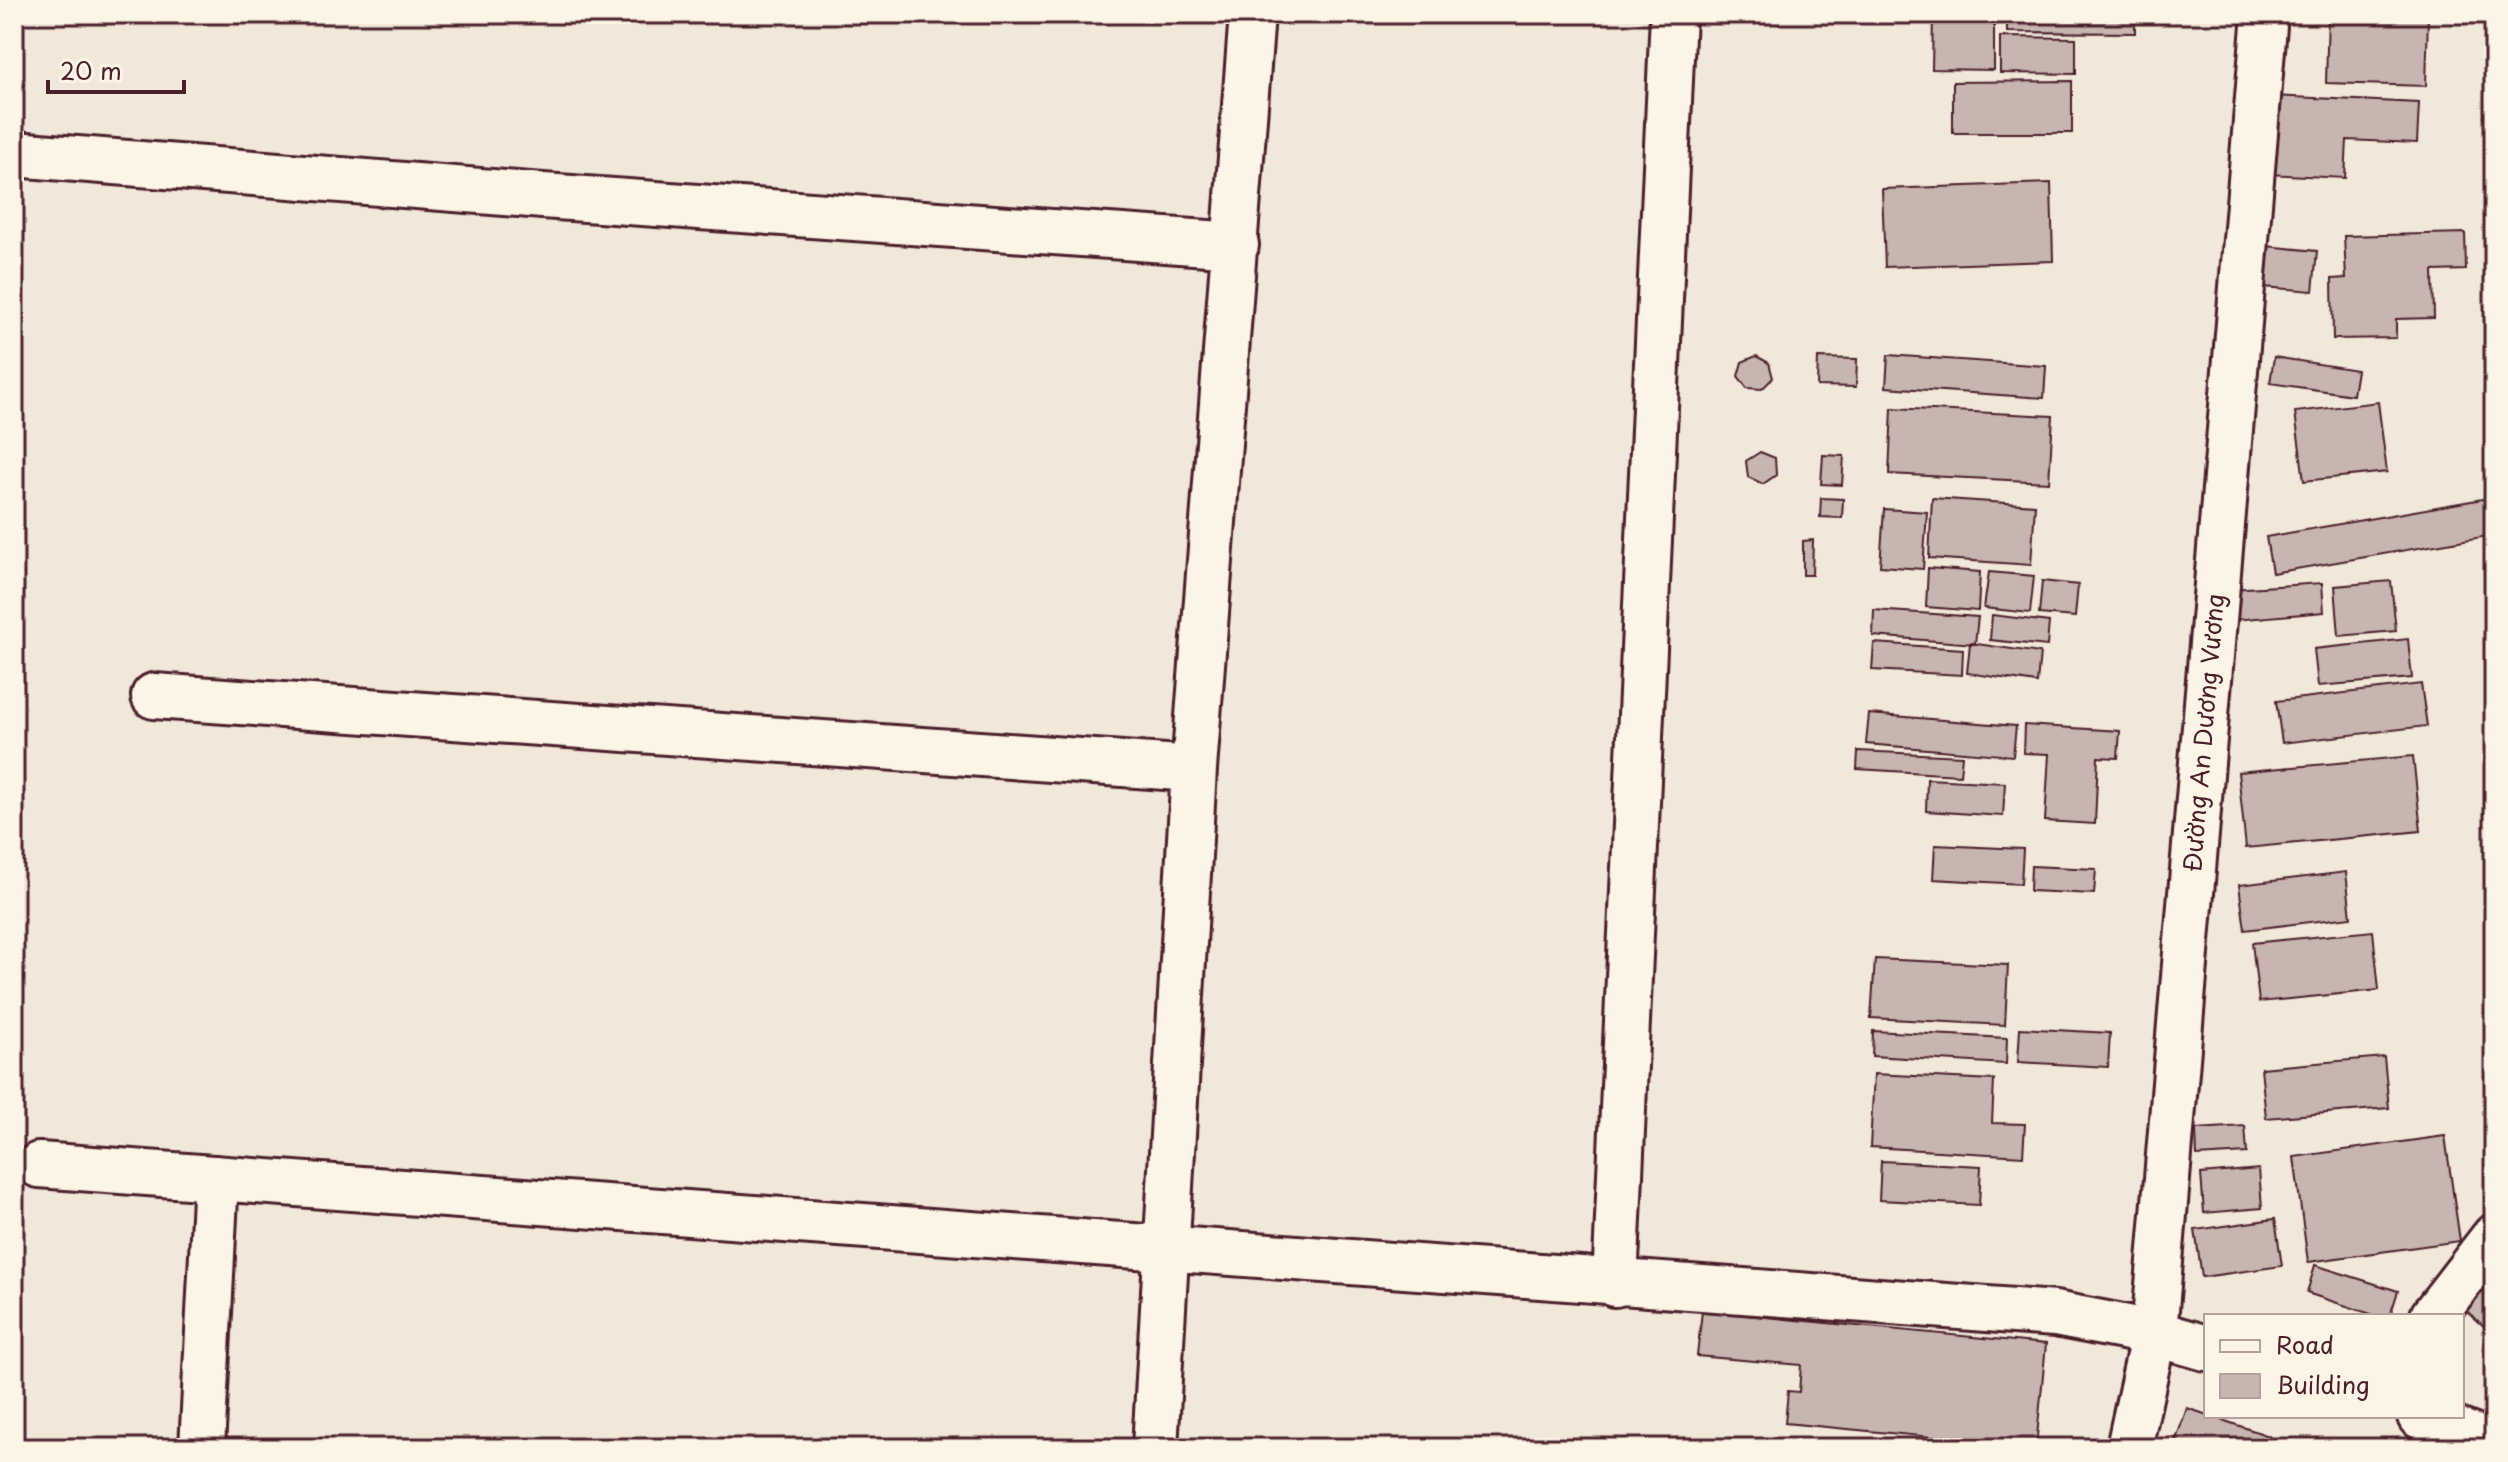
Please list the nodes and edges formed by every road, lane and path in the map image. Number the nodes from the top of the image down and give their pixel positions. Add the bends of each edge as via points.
1 (1252, 14) edge
2 (1673, 14) edge
3 (2265, 14) edge
4 (14, 154) edge
5 (1236, 245) junction
6 (154, 696) dead end
7 (1194, 769) junction
8 (39, 1165) dead end
9 (216, 1178) junction
10 (2494, 1237) edge
11 (1168, 1250) junction
12 (1615, 1284) junction
13 (2435, 1314) edge
14 (2154, 1333) junction
15 (2204, 1347) edge
16 (2425, 1418) edge
17 (2494, 1445) edge
18 (202, 1448) edge
19 (1155, 1448) edge
20 (2129, 1448) edge

1 - 5 street
2 - 12 street
3 - 14 street, Đường An Dương Vương
4 - 5 street
5 - 7 street
6 - 7 street
7 - 11 street
8 - 9 street
9 - 11 street
9 - 18 street
10 - 13 street
11 - 12 street
11 - 19 street
12 - 14 street via 2055,1314
14 - 15 street
14 - 20 street, Đường An Dương Vương
16 - 17 street

